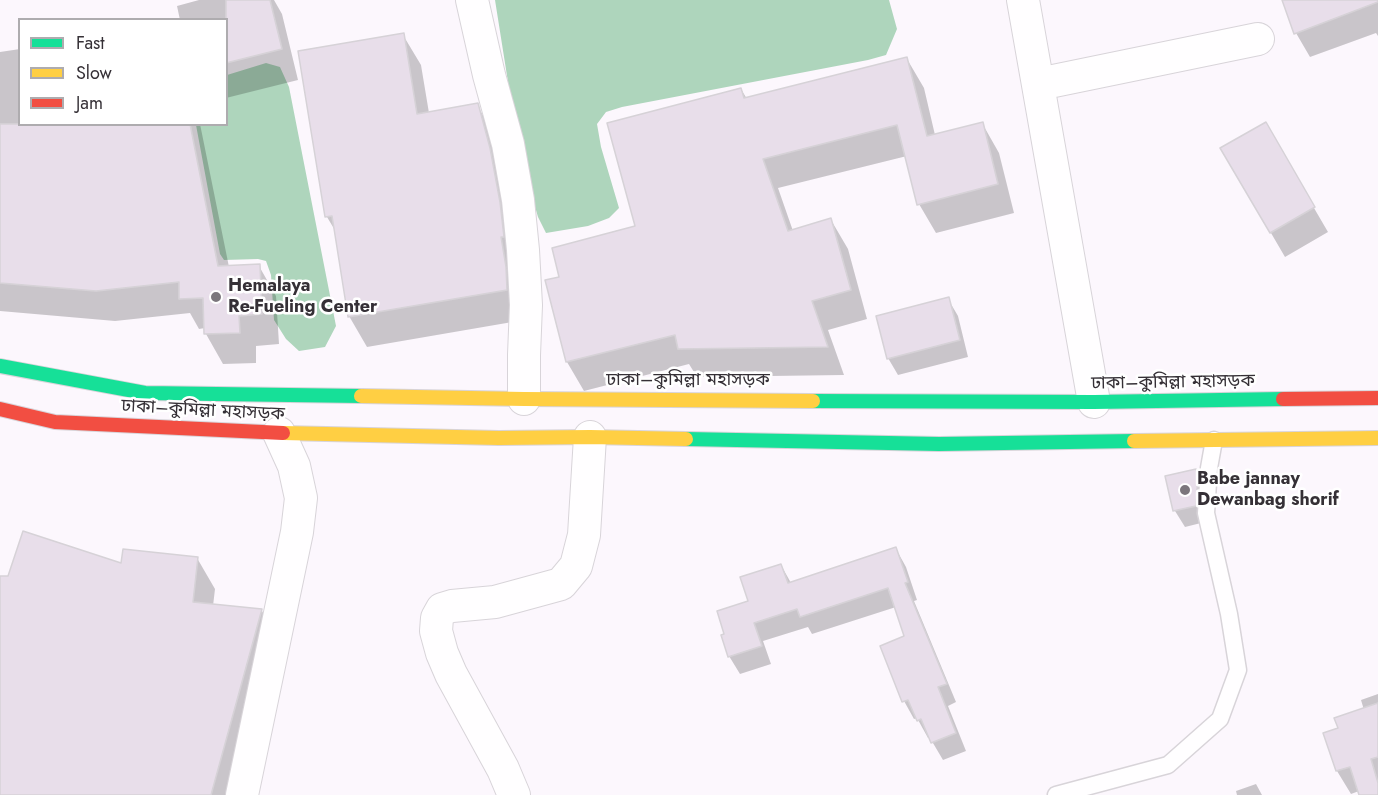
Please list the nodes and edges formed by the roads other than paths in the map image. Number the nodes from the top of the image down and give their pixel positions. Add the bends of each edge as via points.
1 (472, 0) edge
2 (1023, 0) edge
3 (1258, 39) dead end
4 (1039, 84) junction
5 (0, 366) edge
6 (1378, 398) edge
7 (524, 399) junction
8 (1094, 402) junction
9 (0, 409) edge
10 (279, 433) junction
11 (590, 437) junction
12 (1378, 438) edge
13 (1214, 440) junction
14 (242, 795) edge
15 (514, 795) edge
16 (1056, 795) edge

1 - 7 street via 518,200 526,305
2 - 4 street
3 - 4 street
4 - 8 street
5 - 7 highway, ঢাকা–কুমিল্লা মহাসড়ক via 145,393
6 - 8 highway, ঢাকা–কুমিল্লা মহাসড়ক
7 - 8 highway, ঢাকা–কুমিল্লা মহাসড়ক
9 - 10 highway, ঢাকা–কুমিল্লা মহাসড়ক via 55,422
10 - 11 highway, ঢাকা–কুমিল্লা মহাসড়ক
10 - 14 street via 294,466 301,498
11 - 13 highway, ঢাকা–কুমিল্লা মহাসড়ক via 939,444
11 - 15 street via 584,535 576,566 561,584 495,602 452,606 442,609 437,618 436,631 451,674
12 - 13 highway, ঢাকা–কুমিল্লা মহাসড়ক
13 - 16 lane via 1206,513 1238,670 1220,719 1168,765

